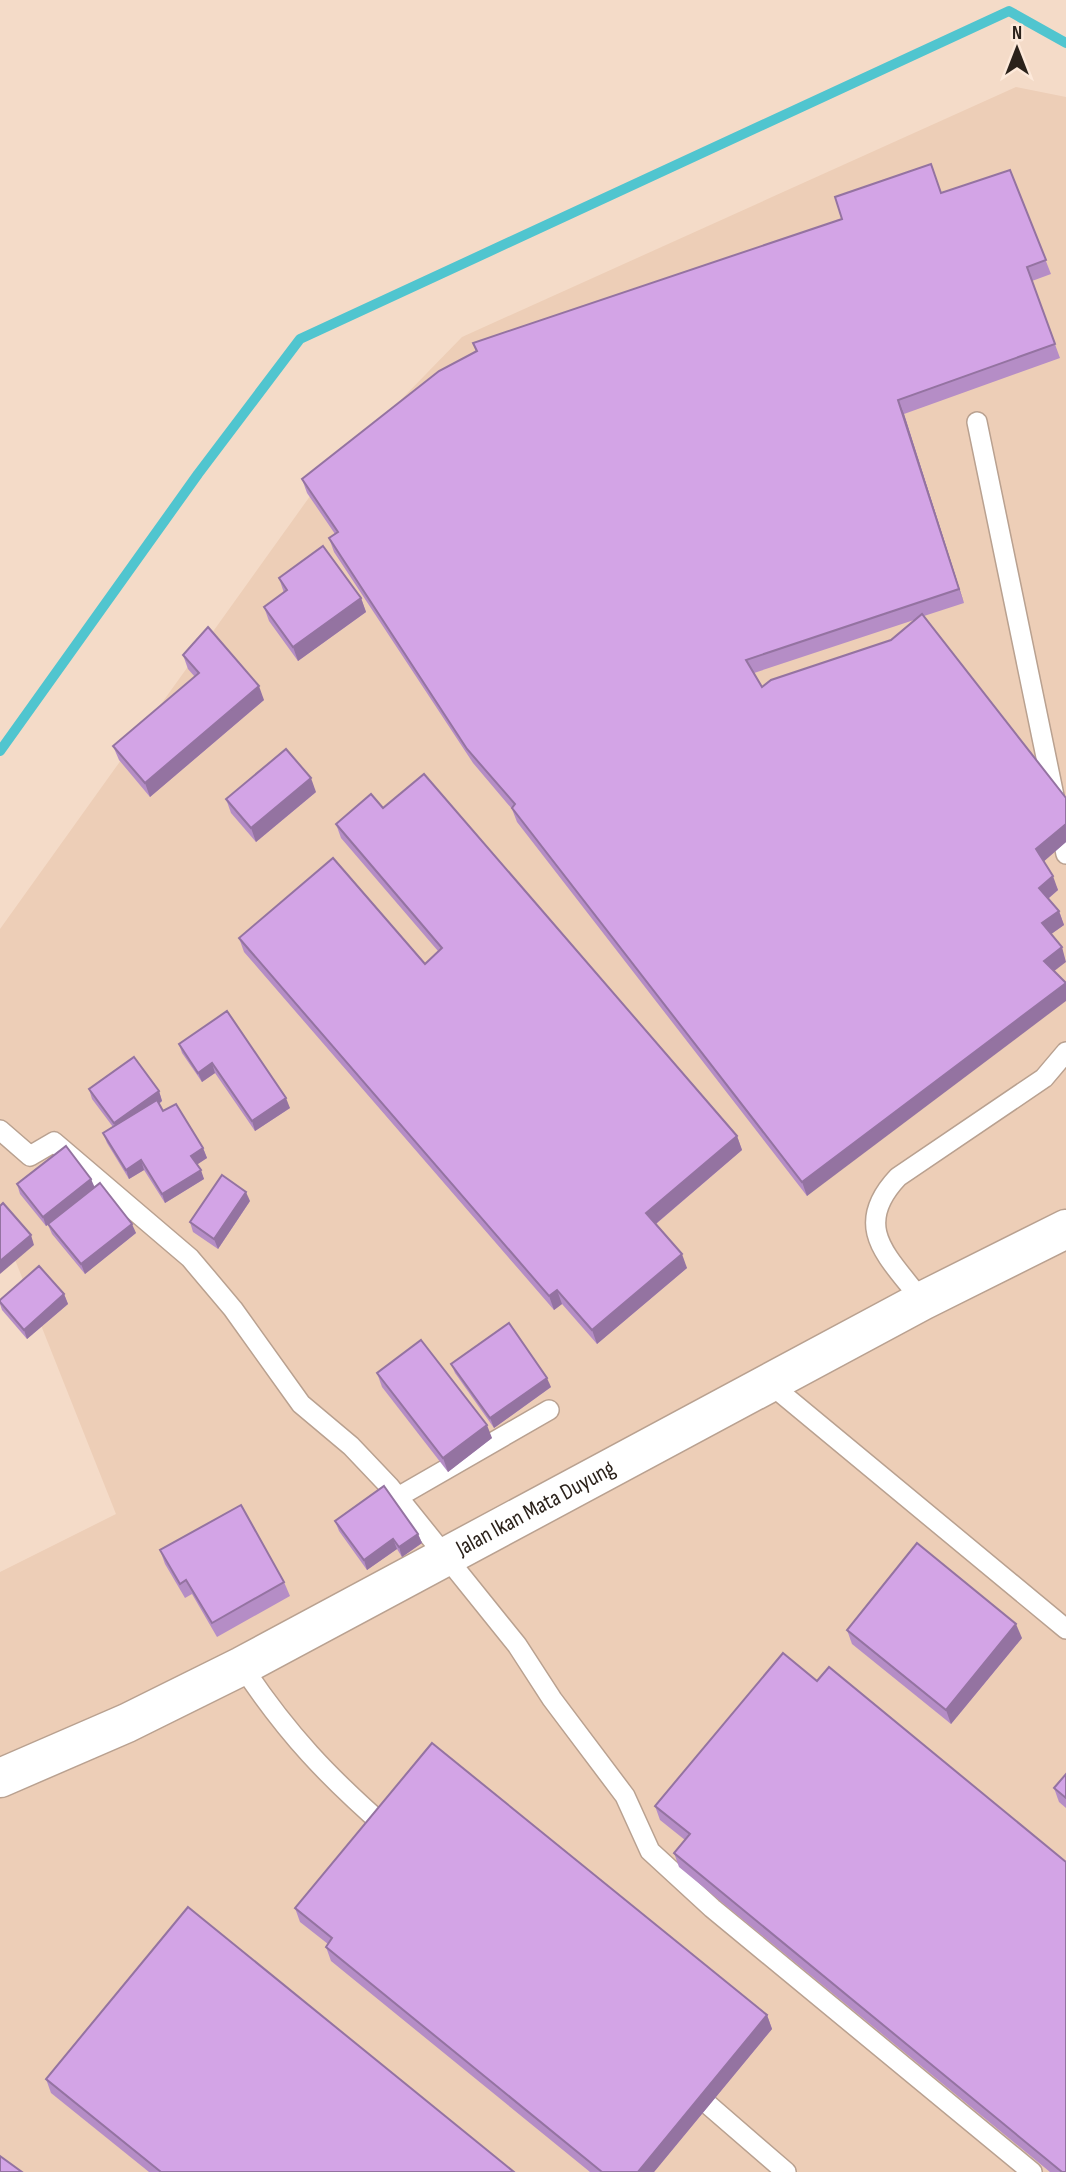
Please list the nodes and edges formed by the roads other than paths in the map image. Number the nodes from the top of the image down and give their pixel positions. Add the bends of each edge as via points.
1 (977, 422) dead end
2 (1066, 854) edge
3 (1066, 1052) edge
4 (0, 1129) edge
5 (1066, 1228) edge
6 (922, 1301) junction
7 (769, 1384) junction
8 (549, 1410) dead end
9 (398, 1497) junction
10 (445, 1559) junction
11 (1066, 1629) edge
12 (242, 1667) junction
13 (0, 1778) edge
14 (406, 1845) edge
15 (670, 2072) edge
16 (786, 2172) edge
17 (1032, 2172) edge

1 - 2 lane
3 - 6 lane via 1044,1078 898,1177 881,1199 874,1220 877,1242
4 - 9 lane via 30,1156 54,1142 190,1258 301,1404 351,1446
5 - 6 street, Jalan Ikan Mata Duyung
6 - 7 street, Jalan Ikan Mata Duyung
7 - 10 street, Jalan Ikan Mata Duyung
7 - 11 lane
8 - 9 lane
9 - 10 lane
10 - 12 street, Jalan Ikan Mata Duyung
10 - 17 lane via 517,1646 625,1796 650,1851 712,1908
12 - 13 street, Jalan Ikan Mata Duyung
12 - 14 lane via 311,1759
15 - 16 lane

